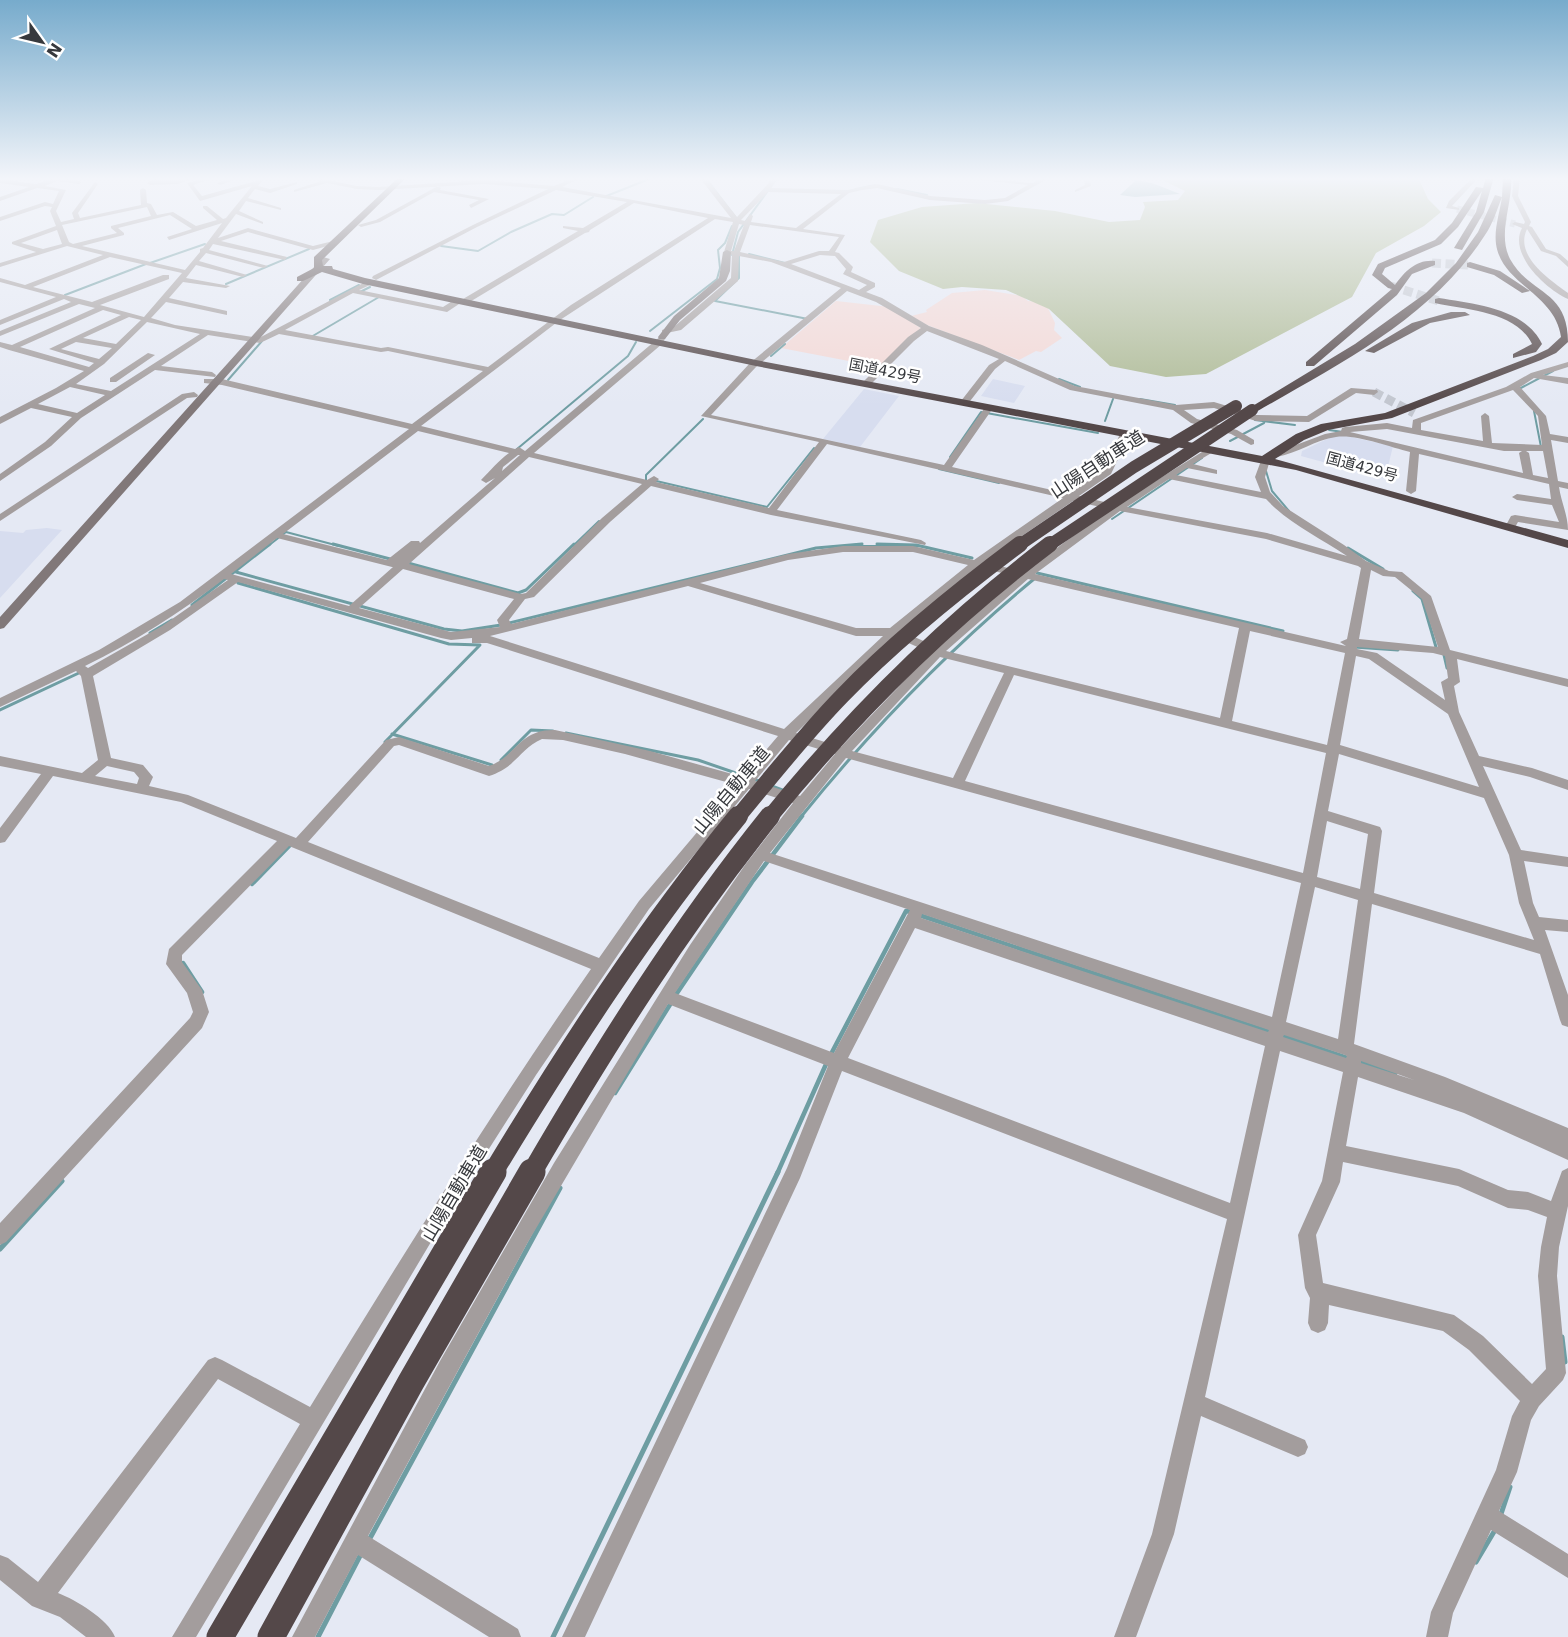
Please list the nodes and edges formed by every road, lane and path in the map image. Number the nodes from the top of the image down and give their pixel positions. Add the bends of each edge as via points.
1 (39, 253) edge
2 (102, 253) edge
3 (199, 253) edge
4 (215, 253) edge
5 (265, 253) edge
6 (299, 253) edge
7 (326, 253) edge
8 (330, 253) edge
9 (427, 253) edge
10 (547, 253) edge
11 (659, 253) edge
12 (734, 253) edge
13 (736, 253) edge
14 (818, 253) edge
15 (833, 253) edge
16 (1414, 253) tunnel mouth
17 (1454, 253) edge
18 (1469, 253) edge
19 (1505, 253) edge
20 (1524, 253) edge
21 (1553, 253) edge
22 (108, 255) junction
23 (193, 262) junction
24 (320, 263) junction
25 (1432, 263) tunnel mouth
26 (786, 264) junction
27 (0, 265) edge
28 (1470, 265) tunnel mouth
29 (264, 266) dead end
30 (1568, 268) edge
31 (33, 272) dead end
32 (155, 273) dead end
33 (243, 275) dead end
34 (166, 277) junction
35 (181, 277) junction
36 (51, 278) junction
37 (0, 280) edge
38 (1427, 281) dead end
39 (301, 282) junction
40 (226, 286) dead end
41 (363, 286) junction
42 (1391, 286) dead end
43 (26, 287) junction
44 (846, 288) junction
45 (861, 292) junction
46 (125, 293) junction
47 (63, 297) junction
48 (143, 297) dead end
49 (1568, 297) edge
50 (164, 299) junction
51 (465, 300) junction
52 (1439, 301) tunnel mouth
53 (79, 302) junction
54 (1402, 302) dead end
55 (92, 305) junction
56 (102, 308) junction
57 (224, 313) dead end
58 (0, 314) edge
59 (127, 315) junction
60 (11, 317) junction
61 (556, 319) junction
62 (144, 320) junction
63 (0, 323) edge
64 (926, 328) junction
65 (281, 332) junction
66 (206, 333) junction
67 (0, 334) edge
68 (659, 338) junction
69 (74, 339) junction
70 (256, 341) junction
71 (0, 344) edge
72 (1559, 344) junction
73 (117, 347) junction
74 (12, 348) junction
75 (151, 355) dead end
76 (1514, 357) junction
77 (1005, 358) junction
78 (760, 361) junction
79 (100, 362) junction
80 (1310, 364) junction
81 (1568, 364) edge
82 (154, 367) junction
83 (91, 369) junction
84 (129, 370) junction
85 (488, 370) junction
86 (1537, 376) junction
87 (212, 379) junction
88 (113, 380) dead end
89 (1568, 381) edge
90 (869, 382) junction
91 (66, 384) junction
92 (1517, 388) junction
93 (1374, 392) tunnel mouth
94 (112, 394) junction
95 (194, 395) junction
96 (966, 401) junction
97 (29, 405) junction
98 (1176, 408) junction
99 (1244, 408) junction
100 (987, 411) junction
101 (1414, 413) tunnel mouth
102 (78, 416) junction
103 (1485, 416) dead end
104 (1425, 419) junction
105 (0, 421) edge
106 (415, 427) junction
107 (1341, 432) junction
108 (1417, 432) junction
109 (1125, 434) junction
110 (1544, 436) junction
111 (1245, 438) dead end
112 (1568, 440) edge
113 (823, 444) junction
114 (1488, 445) junction
115 (1543, 447) junction
116 (1210, 450) junction
117 (1415, 450) junction
118 (522, 453) junction
119 (1524, 453) dead end
120 (1270, 456) junction
121 (1188, 466) junction
122 (944, 468) junction
123 (1214, 472) dead end
124 (0, 478) edge
125 (1170, 478) junction
126 (1529, 478) junction
127 (650, 480) junction
128 (1554, 483) junction
129 (1568, 486) edge
130 (1411, 491) junction
131 (1071, 496) junction
132 (1517, 496) dead end
133 (1270, 497) junction
134 (1557, 503) junction
135 (772, 507) junction
136 (1122, 509) junction
137 (0, 518) edge
138 (1512, 524) junction
139 (1567, 531) edge
140 (280, 536) junction
141 (1568, 544) edge
142 (981, 560) junction
143 (399, 563) junction
144 (1364, 564) junction
145 (1032, 572) junction
146 (230, 577) junction
147 (688, 583) junction
148 (521, 597) junction
149 (356, 606) junction
150 (0, 611) edge
151 (0, 625) edge
152 (506, 626) junction
153 (1245, 626) junction
154 (893, 632) junction
155 (451, 636) junction
156 (1351, 647) junction
157 (943, 654) junction
158 (1450, 656) junction
159 (82, 670) junction
160 (1011, 670) junction
161 (1568, 683) edge
162 (1568, 692) edge
163 (0, 703) edge
164 (1453, 712) junction
165 (1225, 724) junction
166 (786, 735) junction
167 (1334, 750) junction
168 (850, 754) junction
169 (1475, 759) junction
170 (0, 761) edge
171 (105, 761) junction
172 (51, 770) junction
173 (84, 777) junction
174 (748, 778) junction
175 (957, 784) junction
176 (1568, 785) edge
177 (141, 789) junction
178 (1488, 794) junction
179 (805, 799) junction
180 (1321, 814) junction
181 (0, 838) edge
182 (292, 843) junction
183 (766, 856) junction
184 (1519, 856) junction
185 (1568, 862) edge
186 (1309, 880) junction
187 (1365, 897) junction
188 (915, 914) junction
189 (1539, 923) junction
190 (1568, 926) edge
191 (1546, 950) junction
192 (601, 966) junction
193 (671, 998) junction
194 (1568, 1020) edge
195 (1275, 1032) junction
196 (1351, 1057) junction
197 (831, 1060) junction
198 (1568, 1136) edge
199 (1337, 1152) junction
200 (1568, 1152) edge
201 (1568, 1177) edge
202 (1556, 1212) junction
203 (1237, 1214) junction
204 (0, 1236) edge
205 (1320, 1294) junction
206 (1318, 1323) dead end
207 (1562, 1351) edge
208 (1532, 1399) junction
209 (1193, 1402) junction
210 (314, 1420) junction
211 (1298, 1447) dead end
212 (1494, 1521) junction
213 (362, 1545) junction
214 (0, 1566) edge
215 (1568, 1567) edge
216 (40, 1598) junction
217 (104, 1637) edge
218 (183, 1637) edge
219 (220, 1637) edge
220 (271, 1637) edge
221 (303, 1637) edge
222 (510, 1637) edge
223 (573, 1637) edge
224 (1125, 1637) edge
225 (1437, 1637) edge

1 - 27 street
2 - 22 street
3 - 23 street
4 - 29 street
5 - 24 street
6 - 24 street
7 - 24 highway
8 - 24 highway
9 - 41 street
10 - 51 street
11 - 61 street
12 - 68 street via 723,279
13 - 26 street
14 - 26 street
15 - 45 street via 850,269 846,272 872,285
16 - 42 highway via 1381,266 1377,275
17 - 38 highway
18 - 99 highway, 山陽自動車道 via 1441,285 1365,341
19 - 72 highway via 1560,315 1567,329 1566,338
20 - 49 street via 1536,273
21 - 30 street
22 - 35 street
22 - 36 street
23 - 33 street
23 - 35 street
24 - 39 street
24 - 41 highway, 国道429号
25 - 80 highway via 1409,272 1394,293
26 - 44 street
28 - 72 highway via 1506,278 1535,299 1554,321
31 - 36 street
32 - 34 street
34 - 35 street
34 - 46 street
35 - 40 street
35 - 50 street
36 - 43 street
37 - 43 street
39 - 41 highway via 327,278
39 - 70 street
41 - 51 highway, 国道429号
41 - 65 street
43 - 47 street
44 - 45 street
44 - 78 street
45 - 64 street
46 - 48 street
46 - 55 street
47 - 53 street
47 - 60 street
50 - 57 street
50 - 62 street
51 - 61 highway, 国道429号
52 - 76 highway via 1486,311 1525,327 1536,336 1537,344 1526,354
53 - 55 street
53 - 67 street
54 - 80 highway, 山陽自動車道
55 - 56 street
56 - 59 street
56 - 74 street
58 - 60 street
59 - 62 street
59 - 69 street
60 - 63 street
61 - 68 highway, 国道429号
61 - 85 street
62 - 66 street
62 - 73 street
64 - 77 street
64 - 90 street
65 - 70 street
65 - 85 street
66 - 70 street
66 - 82 street
68 - 78 highway, 国道429号
68 - 118 street
69 - 73 street
69 - 79 street via 53,349
70 - 87 street
71 - 74 street
72 - 120 highway via 1537,358 1388,416 1337,423 1311,432
73 - 79 street
74 - 83 street
75 - 84 street
76 - 99 highway via 1524,341 1506,326 1467,315 1440,315 1268,408
76 - 120 highway via 1378,411 1303,429 1281,440
77 - 96 street via 992,367
77 - 98 street via 1079,390
78 - 90 highway, 国道429号
78 - 113 street via 705,416
79 - 83 street
79 - 84 street
80 - 99 highway, 山陽自動車道
81 - 86 street
82 - 87 street
82 - 94 street
83 - 91 street
84 - 88 street
85 - 106 street
86 - 89 street
86 - 92 street
87 - 95 street
87 - 106 street
87 - 151 street
90 - 96 highway, 国道429号
91 - 94 street
91 - 97 street
92 - 104 street
92 - 110 street via 1542,416
93 - 98 street via 1354,390 1300,421 1256,418 1214,405
94 - 102 street
95 - 137 street via 184,396
95 - 150 street
96 - 100 highway, 国道429号
96 - 120 highway, 国道429号
97 - 102 street
97 - 105 street
98 - 111 street via 1194,422
99 - 219 highway, 山陽自動車道, bridge via 1116,477 969,581 852,686 735,819 621,971 528,1114
99 - 220 highway, 山陽自動車道, bridge via 990,589 877,697 759,831 646,987 549,1143 421,1364
100 - 109 highway, 国道429号
100 - 122 street
101 - 104 street
102 - 124 street via 48,444
103 - 114 street
104 - 108 street via 1416,422
106 - 118 street
106 - 140 street
107 - 108 street via 1387,426
107 - 117 street
107 - 120 street via 1328,434 1294,452
108 - 114 street
109 - 116 highway, 国道429号
109 - 131 street via 1108,472
110 - 112 street
110 - 115 street
113 - 122 street
113 - 135 street
114 - 115 street
115 - 128 street
116 - 120 highway, 国道429号
116 - 121 street
117 - 126 street
117 - 130 street
118 - 127 street
118 - 143 street
119 - 126 street
120 - 130 highway, 国道429号
120 - 133 street via 1260,467 1260,478
120 - 138 highway, 国道429号
121 - 123 street
121 - 125 street
122 - 131 street
125 - 133 street
125 - 136 street
126 - 128 street
127 - 135 street
127 - 148 street via 530,595
128 - 129 street
128 - 134 street
130 - 138 highway, 国道429号
131 - 136 street
131 - 142 street
132 - 134 street
133 - 144 street via 1307,528
134 - 139 street
135 - 142 street
136 - 144 street via 1267,536
136 - 145 street
138 - 139 highway, 国道429号
138 - 141 highway, 国道429号
140 - 143 street
140 - 146 street
142 - 145 street
142 - 147 street via 913,549 843,549 788,557
142 - 154 street
143 - 148 street
143 - 149 street
144 - 156 street
144 - 158 street via 1398,574 1427,598
145 - 153 street
145 - 156 street
145 - 157 street
146 - 149 street
146 - 159 street via 166,628
147 - 152 street
147 - 154 street via 856,632
148 - 152 street via 503,620
149 - 155 street
152 - 155 street
153 - 156 street
153 - 165 street
154 - 157 street
154 - 166 street
155 - 166 street via 460,640 488,639
156 - 158 street via 1418,646
156 - 164 street via 1373,656
156 - 167 street
157 - 160 street
157 - 168 street
158 - 161 street
158 - 162 street
158 - 164 street via 1447,682
159 - 163 street
159 - 171 street
160 - 165 street
160 - 175 street
164 - 169 street
165 - 167 street
166 - 168 street
166 - 174 street
167 - 178 street
167 - 180 street
168 - 175 street
168 - 179 street
169 - 176 street
169 - 178 street
170 - 172 street
171 - 173 street
171 - 177 street via 138,768 146,777
172 - 173 street
172 - 181 street
173 - 177 street
174 - 179 street
174 - 182 street via 542,735 531,739 501,769 489,771 399,741 390,743
174 - 192 street via 644,905
175 - 186 street
177 - 182 street via 183,798
178 - 184 street
179 - 183 street
180 - 186 street
180 - 187 street via 1375,831
182 - 192 street
182 - 204 street via 174,953 174,964 194,990 201,1012 196,1023
183 - 188 street
183 - 193 street
184 - 185 street
184 - 189 street via 1526,903
186 - 187 street
186 - 195 street
187 - 191 street
187 - 196 street
188 - 195 street
188 - 197 street
189 - 190 street
189 - 191 street
191 - 194 street
192 - 210 street via 444,1204
193 - 197 street
193 - 213 street via 553,1181 480,1308
195 - 196 street
195 - 203 street
196 - 198 street via 1438,1082
196 - 199 street
196 - 200 street
197 - 203 street
197 - 223 street via 794,1172
199 - 202 street via 1459,1178 1508,1199 1528,1201
199 - 205 street via 1331,1182 1307,1235 1314,1288
201 - 202 street
202 - 207 street via 1547,1288
203 - 209 street
205 - 206 street
205 - 208 street via 1447,1322 1476,1343
207 - 208 street via 1556,1373
208 - 212 street via 1522,1416
209 - 211 street
209 - 224 street via 1163,1534
210 - 216 street via 215,1367
210 - 218 street
212 - 215 street
212 - 225 street via 1442,1612
213 - 221 street
213 - 222 street
214 - 216 street
216 - 217 street via 67,1608

